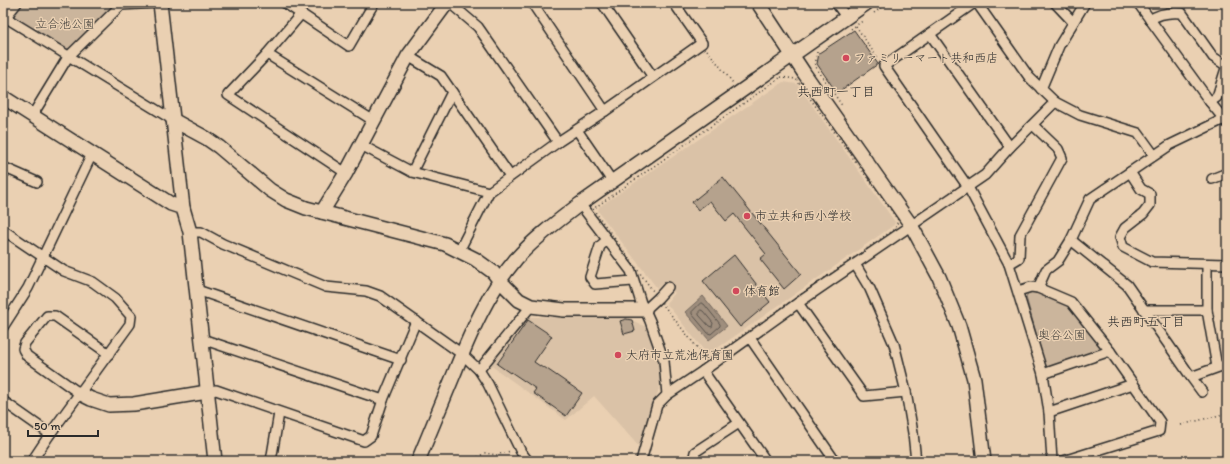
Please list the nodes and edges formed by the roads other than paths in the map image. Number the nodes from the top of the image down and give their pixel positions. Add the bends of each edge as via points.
1 (17, 3) edge
2 (160, 3) edge
3 (285, 3) edge
4 (374, 3) edge
5 (448, 3) edge
6 (532, 3) edge
7 (602, 3) edge
8 (674, 3) edge
9 (758, 3) edge
10 (836, 3) edge
11 (866, 3) edge
12 (976, 3) edge
13 (1055, 3) edge
14 (1085, 3) edge
15 (1138, 3) edge
16 (120, 4) edge
17 (301, 14) junction
18 (4, 17) edge
19 (1150, 20) junction
20 (1073, 22) junction
21 (851, 24) junction
22 (930, 34) junction
23 (267, 54) junction
24 (792, 55) junction
25 (68, 56) junction
26 (408, 56) junction
27 (1227, 66) edge
28 (654, 77) junction
29 (1041, 90) junction
30 (452, 92) junction
31 (1227, 95) edge
32 (3, 97) edge
33 (1212, 101) junction
34 (1055, 102) junction
35 (605, 111) junction
36 (32, 116) junction
37 (173, 120) junction
38 (374, 121) junction
39 (1225, 121) edge
40 (1033, 125) junction
41 (577, 130) junction
42 (558, 142) junction
43 (360, 146) junction
44 (1010, 147) junction
45 (92, 154) junction
46 (1154, 155) junction
47 (3, 167) edge
48 (412, 172) junction
49 (1130, 172) junction
50 (346, 173) junction
51 (1227, 173) edge
52 (510, 176) junction
53 (1212, 179) dead end
54 (612, 181) junction
55 (37, 182) dead end
56 (968, 187) junction
57 (489, 192) junction
58 (580, 204) junction
59 (183, 208) junction
60 (322, 212) junction
61 (911, 225) junction
62 (3, 230) edge
63 (190, 232) junction
64 (607, 240) junction
65 (1071, 240) junction
66 (459, 251) junction
67 (43, 257) junction
68 (855, 264) junction
69 (1010, 264) junction
70 (1207, 264) junction
71 (1227, 264) edge
72 (500, 281) junction
73 (633, 281) junction
74 (668, 287) dead end
75 (1038, 288) junction
76 (197, 290) junction
77 (1018, 291) junction
78 (798, 303) junction
79 (531, 306) junction
80 (645, 310) junction
81 (1144, 310) junction
82 (1207, 310) junction
83 (416, 321) junction
84 (3, 327) edge
85 (750, 338) junction
86 (202, 339) junction
87 (1110, 351) junction
88 (108, 354) junction
89 (462, 354) junction
90 (401, 360) junction
91 (1227, 364) edge
92 (1217, 367) junction
93 (479, 370) junction
94 (703, 371) junction
95 (1043, 374) junction
96 (1191, 377) junction
97 (1133, 384) junction
98 (208, 392) junction
99 (906, 392) junction
100 (1202, 392) dead end
101 (79, 393) junction
102 (666, 395) junction
103 (383, 400) junction
104 (3, 401) edge
105 (1049, 412) junction
106 (279, 413) junction
107 (740, 423) junction
108 (50, 434) junction
109 (32, 461) edge
110 (215, 461) edge
111 (271, 461) edge
112 (418, 461) edge
113 (528, 461) edge
114 (641, 461) edge
115 (693, 461) edge
116 (766, 461) edge
117 (835, 461) edge
118 (916, 461) edge
119 (984, 461) edge
120 (1052, 461) edge
121 (1063, 461) edge

1 - 18 street
2 - 16 street
2 - 37 street
3 - 17 street
4 - 17 street via 349,46
5 - 26 street
5 - 42 street via 478,27
6 - 35 street
7 - 28 street
8 - 28 street via 702,43
9 - 24 street
10 - 21 street
11 - 21 street
12 - 22 street
12 - 29 street
13 - 20 street
14 - 20 street
15 - 19 street
16 - 25 street
17 - 23 street
18 - 25 street
19 - 27 street via 1161,14 1182,13 1213,56
19 - 33 street
20 - 29 street via 1059,46
21 - 24 street
22 - 44 street
22 - 56 street via 884,66
23 - 38 street
23 - 50 street via 228,95
24 - 54 street
24 - 61 street
25 - 36 street
25 - 37 street
26 - 30 street via 441,76
26 - 38 street
27 - 33 street via 1217,97
28 - 35 street
29 - 34 street
30 - 48 street
30 - 52 street
31 - 33 street via 1218,101
32 - 36 street
33 - 39 street
34 - 40 street
34 - 46 street via 1080,114 1138,133
35 - 41 street
36 - 45 street
37 - 59 street
37 - 60 street via 219,147 270,190 286,200
38 - 43 street
39 - 46 street via 1170,145
40 - 44 street
40 - 69 street via 1058,149 1062,158 1020,235 1019,258
41 - 42 street
41 - 54 street
42 - 52 street
43 - 48 street
43 - 50 street
44 - 56 street via 985,175
45 - 59 street via 171,204
45 - 67 street
46 - 49 street
47 - 55 street
48 - 57 street
49 - 65 street via 1090,199
49 - 70 street via 1141,189 1150,194 1150,205 1125,228 1120,237 1123,248 1152,262
50 - 60 street
51 - 53 street
52 - 57 street
54 - 58 street
56 - 61 street
56 - 69 street
57 - 66 street
58 - 64 street
58 - 72 street via 516,259
59 - 63 street
60 - 66 street via 445,244
61 - 68 street
61 - 119 street via 939,277 959,326 974,378
62 - 67 street
63 - 76 street
63 - 83 street via 201,232 223,244 326,286 366,291 380,296
64 - 73 street via 631,271
64 - 73 street via 600,246 590,277 595,284
65 - 75 street via 1058,261 1046,270
65 - 81 street via 1127,285
66 - 72 street via 475,259
67 - 84 street via 28,288
67 - 88 street via 64,271 93,282 115,298 131,316 130,324
68 - 78 street
68 - 99 street via 870,289 894,344
69 - 77 street
70 - 71 street
70 - 82 street
72 - 79 street via 520,300
72 - 89 street via 481,313
73 - 80 street
74 - 80 street
75 - 77 street via 1030,287
75 - 87 street via 1071,302
76 - 86 street
76 - 90 street
77 - 95 street
78 - 85 street
78 - 99 street via 864,396
79 - 80 street via 564,310
79 - 93 street
80 - 102 street via 664,361
81 - 82 street
81 - 96 street
82 - 92 street
83 - 89 street
83 - 90 street
85 - 94 street
85 - 117 street
86 - 98 street
86 - 103 street
87 - 95 street
87 - 97 street
88 - 101 street
88 - 101 street via 55,316 47,316 25,343 23,349 27,356
89 - 93 street
89 - 112 street
90 - 103 street
91 - 92 street
92 - 96 street
93 - 113 street
94 - 102 street
94 - 107 street
95 - 105 street
96 - 100 street
97 - 105 street
97 - 121 street via 1160,422 1159,431
98 - 101 street via 109,406
98 - 106 street via 216,390
98 - 110 street
99 - 118 street
101 - 108 street
102 - 114 street via 657,404
103 - 106 street via 371,436 364,441
104 - 108 street
105 - 120 street
106 - 111 street
107 - 115 street via 695,452
107 - 116 street
108 - 109 street

